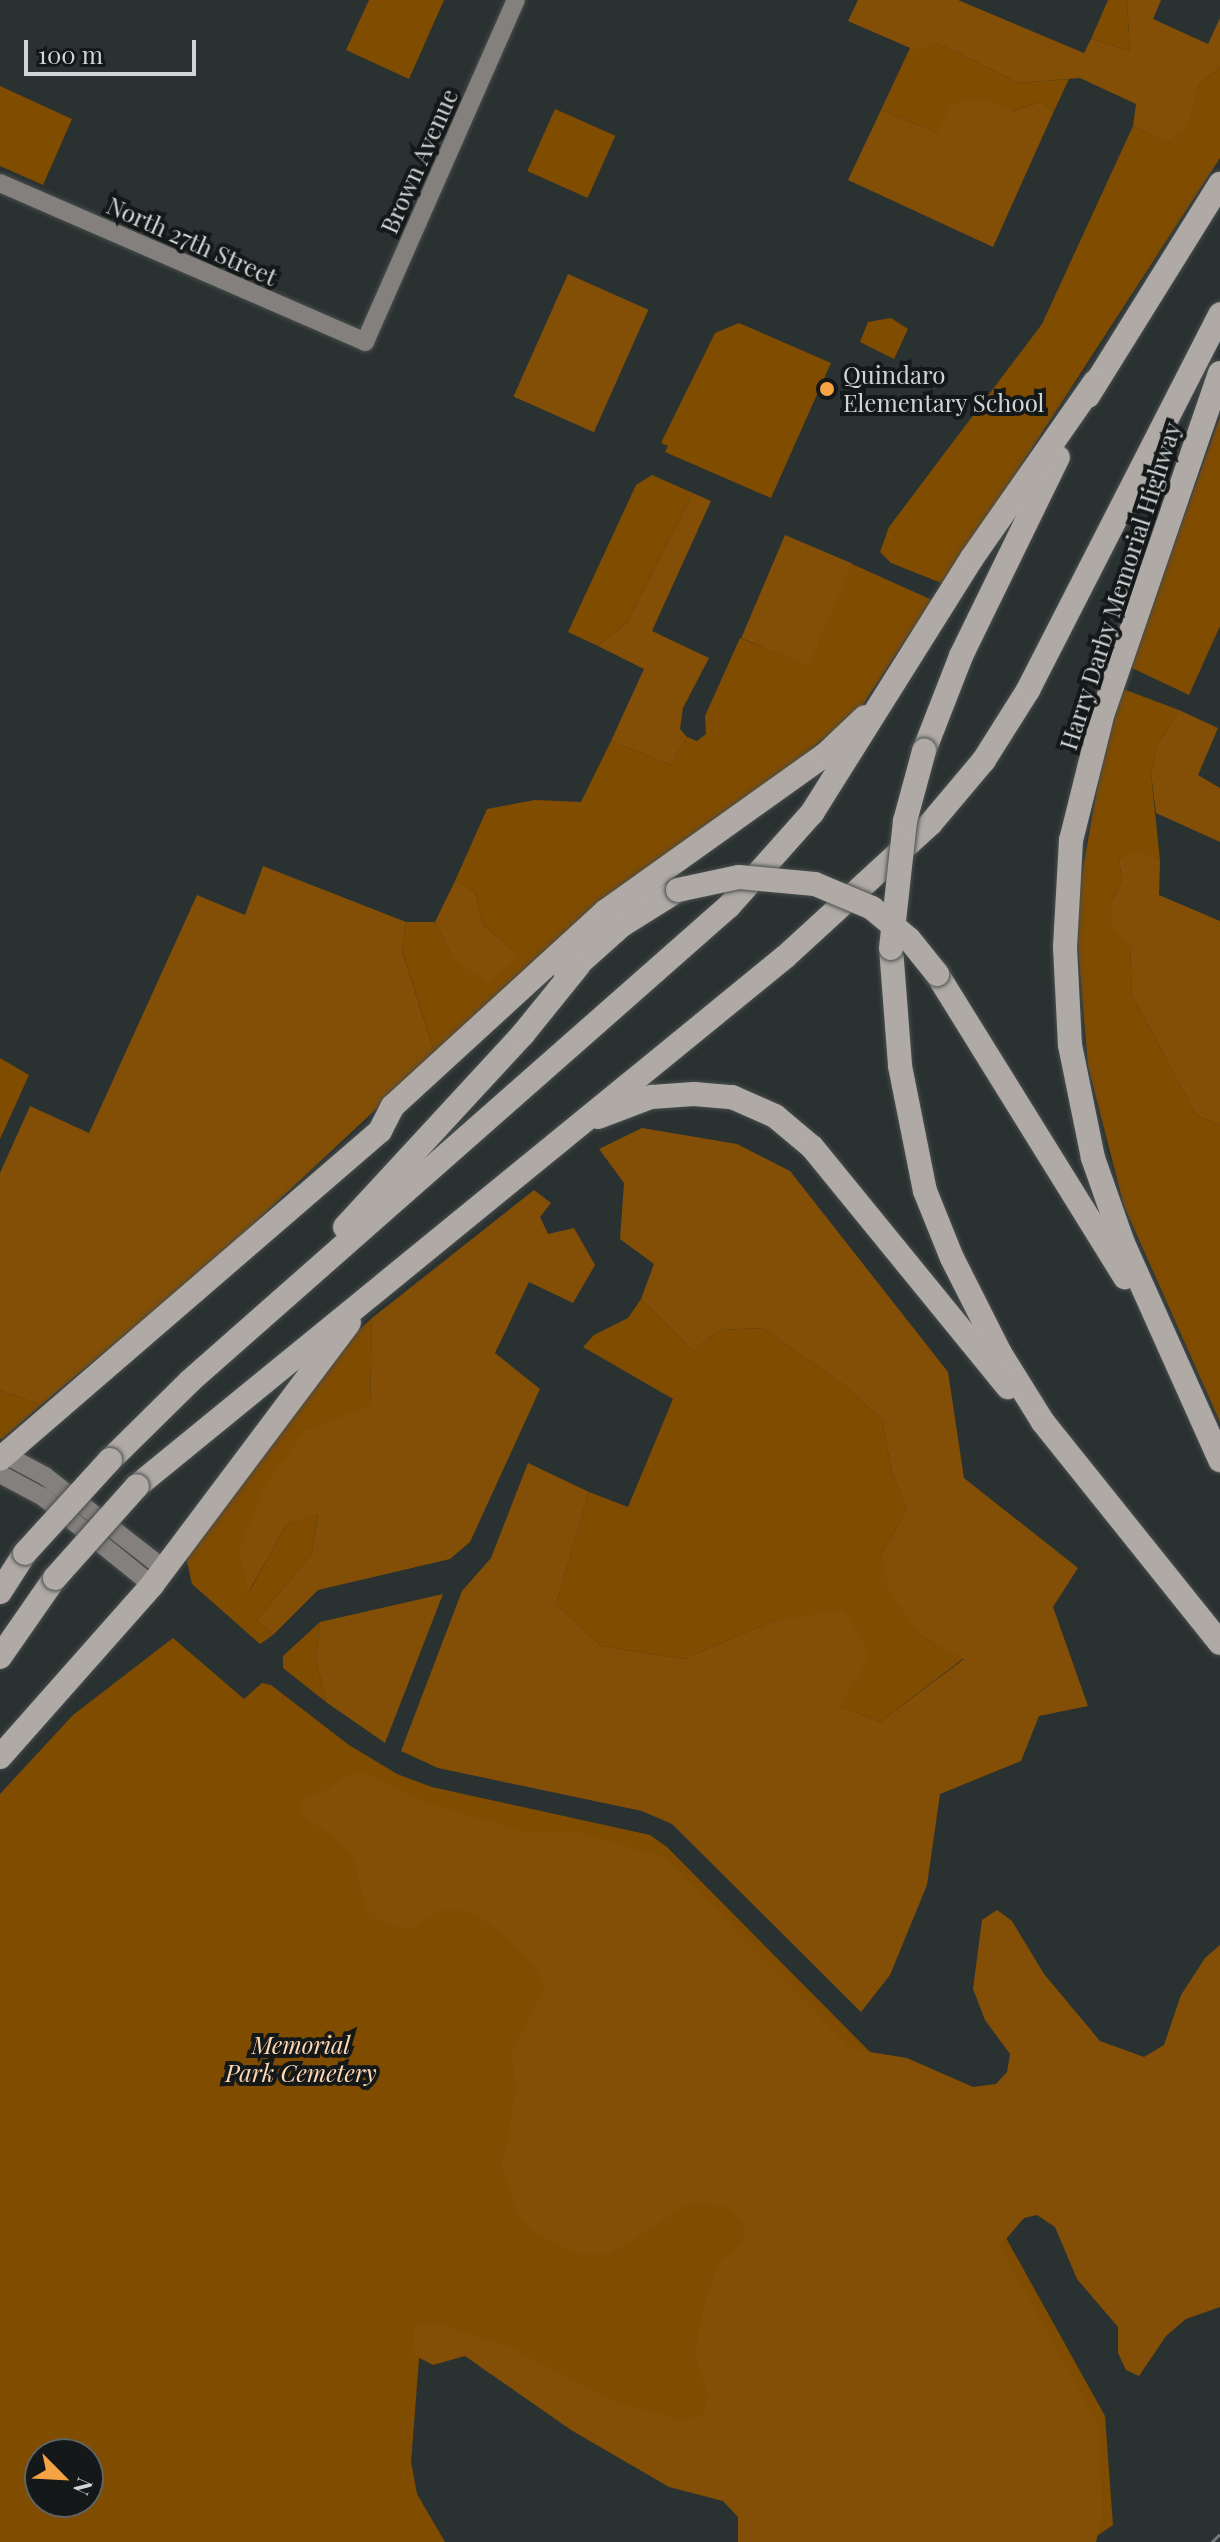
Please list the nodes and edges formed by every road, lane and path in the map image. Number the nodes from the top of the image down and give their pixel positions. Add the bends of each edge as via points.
1 (516, 0) edge
2 (0, 183) edge
3 (1220, 184) edge
4 (1220, 314) edge
5 (365, 342) joint
6 (1220, 373) edge
7 (1095, 382) junction
8 (890, 693) junction
9 (578, 966) junction
10 (581, 1123) junction
11 (380, 1131) junction
12 (372, 1293) junction
13 (258, 1321) junction
14 (1169, 1346) junction
15 (1043, 1422) junction
16 (1, 1460) edge
17 (1220, 1460) edge
18 (158, 1577) junction
19 (0, 1592) edge
20 (1220, 1643) edge
21 (0, 1657) edge
22 (0, 1757) edge

1 - 5 main road, Brown Avenue
2 - 5 main road, North 27th Street
3 - 7 highway
4 - 10 highway via 1028,690 984,760 931,823 869,882
6 - 14 highway, Harry Darby Memorial Highway via 1103,712 1071,840 1065,947 1070,1045 1093,1158
7 - 8 highway via 972,558
7 - 15 highway, bridge via 961,656 924,751 905,821 891,948 900,1066 925,1191 1000,1353
8 - 11 highway via 825,755 606,911 393,1106
8 - 13 highway via 812,813 729,906
9 - 11 highway
9 - 13 highway via 523,1034
9 - 14 highway, bridge via 622,925 678,890 739,877 815,884 872,908 909,939 937,974
10 - 12 highway
10 - 15 highway via 651,1097 694,1094 732,1097 775,1116 812,1147 984,1362
11 - 16 highway
12 - 18 highway
12 - 21 highway, bridge via 137,1486 55,1578
13 - 19 highway, bridge via 110,1460 25,1553
14 - 17 highway, Harry Darby Memorial Highway
15 - 20 highway
16 - 18 main road via 45,1476
18 - 22 highway

